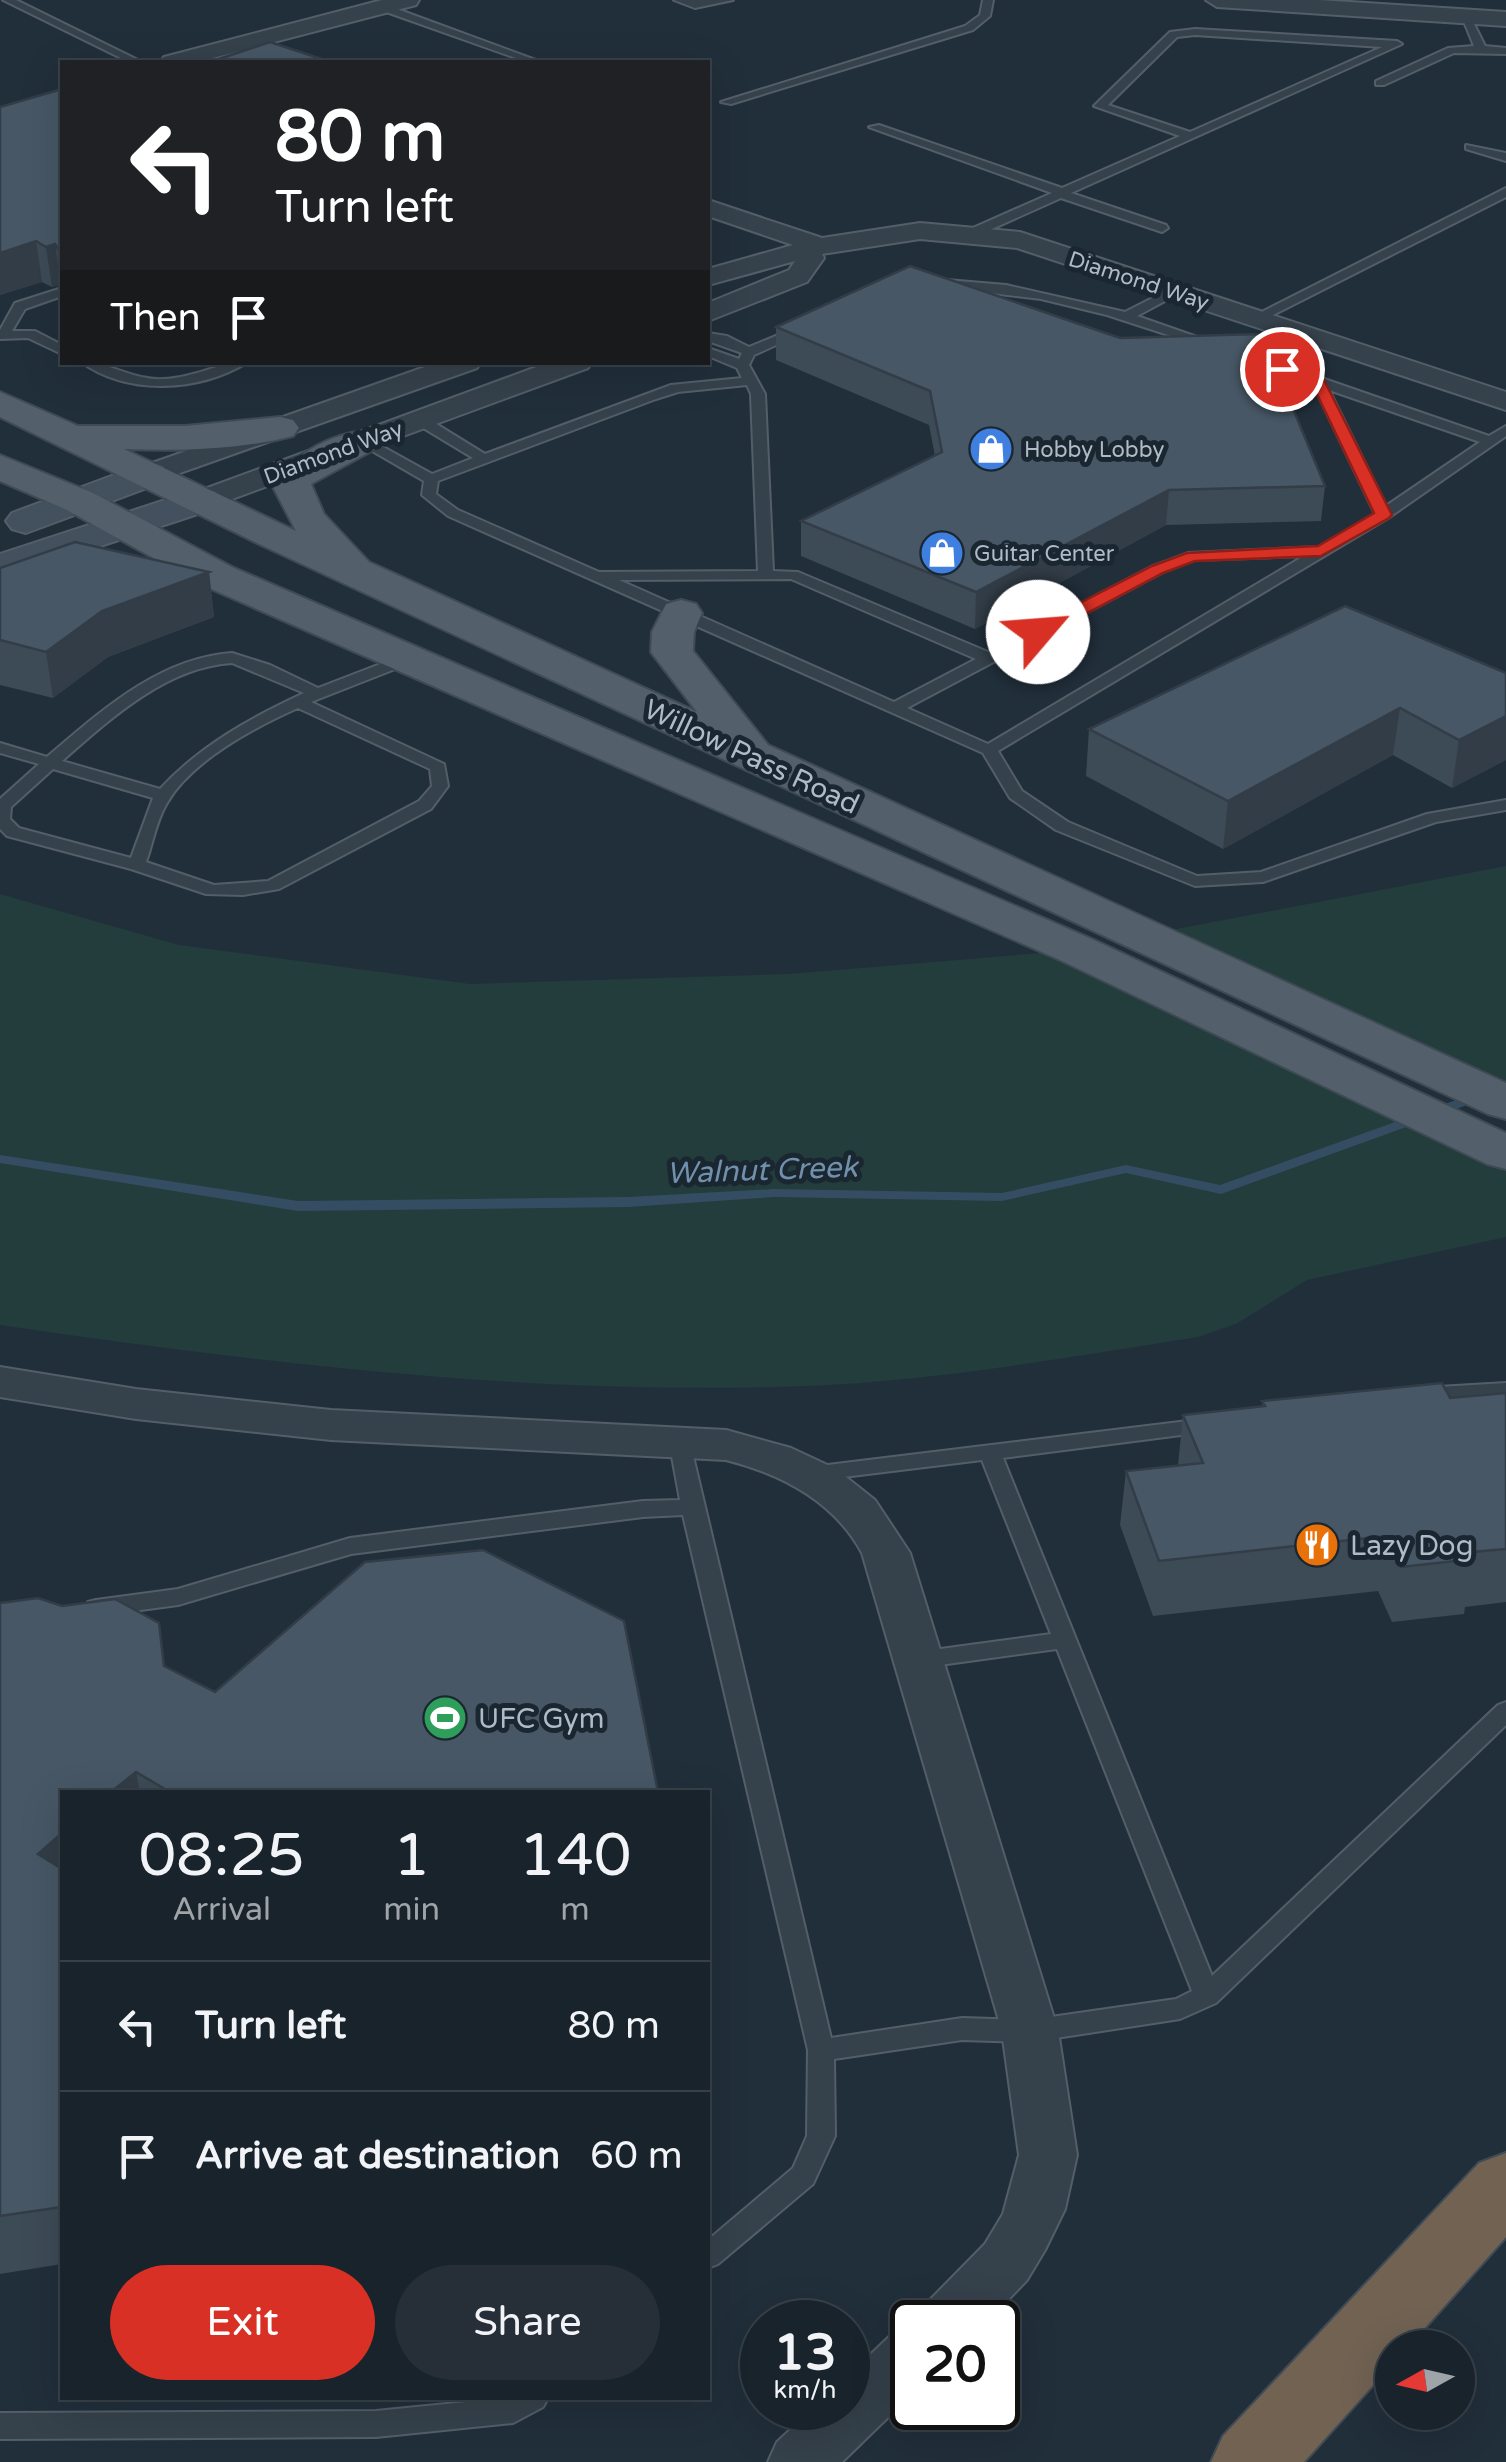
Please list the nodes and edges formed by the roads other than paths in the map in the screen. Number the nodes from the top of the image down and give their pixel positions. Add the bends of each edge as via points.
1 (8, 0) edge
2 (408, 0) edge
3 (680, 0) edge
4 (728, 0) edge
5 (988, 0) edge
6 (1217, 0) edge
7 (382, 7) junction
8 (1465, 16) junction
9 (1506, 19) edge
10 (1481, 49) junction
11 (220, 50) junction
12 (1506, 51) edge
13 (133, 60) edge
14 (180, 60) edge
15 (258, 60) edge
16 (530, 60) edge
17 (1380, 83) dead end
18 (727, 102) dead end
19 (875, 128) dead end
20 (1190, 136) junction
21 (1470, 147) dead end
22 (1506, 157) edge
23 (1506, 192) edge
24 (1060, 193) junction
25 (710, 209) edge
26 (1162, 228) dead end
27 (970, 234) junction
28 (820, 246) junction
29 (710, 276) edge
30 (914, 286) edge
31 (1174, 291) junction
32 (60, 293) edge
33 (710, 312) edge
34 (1126, 317) junction
35 (1256, 318) junction
36 (822, 322) edge
37 (2, 334) edge
38 (710, 337) edge
39 (60, 349) edge
40 (710, 352) edge
41 (746, 359) junction
42 (94, 365) edge
43 (233, 365) edge
44 (458, 365) edge
45 (570, 365) edge
46 (750, 382) junction
47 (1318, 382) junction
48 (1506, 401) edge
49 (0, 403) edge
50 (420, 420) junction
51 (280, 428) junction
52 (1506, 430) edge
53 (60, 432) junction
54 (362, 441) junction
55 (1490, 441) junction
56 (481, 457) junction
57 (0, 467) edge
58 (149, 474) junction
59 (431, 479) junction
60 (202, 500) junction
61 (80, 501) junction
62 (1384, 515) junction
63 (126, 526) junction
64 (0, 529) edge
65 (1321, 550) junction
66 (0, 567) edge
67 (766, 574) junction
68 (366, 576) junction
69 (597, 576) junction
70 (681, 613) junction
71 (407, 658) junction
72 (988, 658) junction
73 (317, 693) junction
74 (300, 703) junction
75 (896, 708) junction
76 (0, 748) edge
77 (988, 750) junction
78 (754, 756) junction
79 (50, 763) junction
80 (162, 796) junction
81 (1506, 806) edge
82 (137, 865) junction
83 (1506, 1103) edge
84 (1506, 1153) edge
85 (0, 1382) edge
86 (1506, 1390) edge
87 (1400, 1398) edge
88 (1226, 1424) edge
89 (680, 1440) junction
90 (992, 1454) junction
91 (809, 1474) junction
92 (692, 1508) junction
93 (68, 1612) edge
94 (1065, 1640) junction
95 (918, 1660) junction
96 (1506, 1711) edge
97 (1207, 1996) junction
98 (1030, 2031) junction
99 (821, 2050) junction
100 (1506, 2185) edge
101 (710, 2254) edge
102 (970, 2300) edge
103 (890, 2376) edge
104 (530, 2400) edge
105 (0, 2426) edge
106 (799, 2462) edge
107 (1252, 2462) edge

1 - 13 lane
2 - 7 street
3 - 4 lane
5 - 18 lane via 985,16 969,28
6 - 8 street
7 - 11 street
7 - 16 lane
8 - 9 street
8 - 10 lane
10 - 12 lane
10 - 17 lane via 1452,50
11 - 14 street
11 - 15 street
19 - 24 lane
20 - 20 lane via 1100,106 1174,34 1397,44
20 - 24 lane
21 - 22 lane
23 - 35 lane
24 - 26 lane
24 - 27 lane
25 - 28 street
27 - 28 street, Diamond Way via 920,232
27 - 31 street, Diamond Way via 1020,240
28 - 29 street, Diamond Way
28 - 33 street via 798,276
30 - 34 lane via 984,286
31 - 34 lane
31 - 35 street, Diamond Way
32 - 37 lane via 20,306
34 - 47 lane
35 - 48 street, Diamond Way
36 - 41 lane
37 - 39 lane via 30,334
38 - 41 lane via 722,338
40 - 41 lane
41 - 46 lane
42 - 43 lane via 131,382 163,384
44 - 51 street, Diamond Way
45 - 50 street, Diamond Way
46 - 56 lane via 676,388
46 - 67 lane via 758,394
47 - 55 lane
47 - 62 lane
49 - 53 main road, Willow Pass Road
50 - 54 street, Diamond Way
50 - 56 lane
51 - 53 main road via 175,439
51 - 58 street, Diamond Way
52 - 55 lane
53 - 58 main road, Willow Pass Road
54 - 59 lane
54 - 60 street, Diamond Way
54 - 68 main road via 291,482 310,527
55 - 62 lane
56 - 59 lane
57 - 61 main road, Willow Pass Road
58 - 60 main road, Willow Pass Road
58 - 61 main road
59 - 69 lane via 430,495 453,513
60 - 63 main road
60 - 68 main road, Willow Pass Road
61 - 63 main road, Willow Pass Road
61 - 64 main road
62 - 65 lane
63 - 66 main road
63 - 71 main road, Willow Pass Road via 217,576
65 - 72 lane via 1193,556
65 - 77 lane
67 - 69 lane
67 - 72 lane via 793,575
68 - 78 main road, Willow Pass Road
69 - 70 lane
70 - 75 lane
70 - 78 main road via 672,652
71 - 73 lane
71 - 84 main road, Willow Pass Road via 1077,950
72 - 75 lane
73 - 74 lane
73 - 79 lane via 230,658 200,662 121,703
74 - 80 lane via 213,746
74 - 82 lane via 438,768 440,786 425,806 273,885 212,890
75 - 77 lane
76 - 79 lane
77 - 81 lane via 1016,794 1062,826 1194,881 1264,878 1433,818
78 - 83 main road, Willow Pass Road
79 - 80 lane
79 - 82 lane via 3,805 2,820 13,832
80 - 82 lane
85 - 89 street via 331,1425
86 - 87 lane
88 - 90 lane
89 - 91 street via 762,1453
89 - 92 lane
90 - 91 lane
90 - 94 lane
91 - 95 street via 874,1526
92 - 93 lane via 350,1546 178,1597
92 - 99 lane
94 - 95 lane
94 - 97 lane
95 - 98 street
96 - 97 lane
97 - 98 lane via 1180,2009
98 - 99 lane via 962,2029
98 - 102 street via 1048,2155 1036,2210 1006,2262
99 - 101 lane via 821,2136 803,2176
100 - 107 highway
103 - 106 street
104 - 105 lane via 513,2410 376,2424

